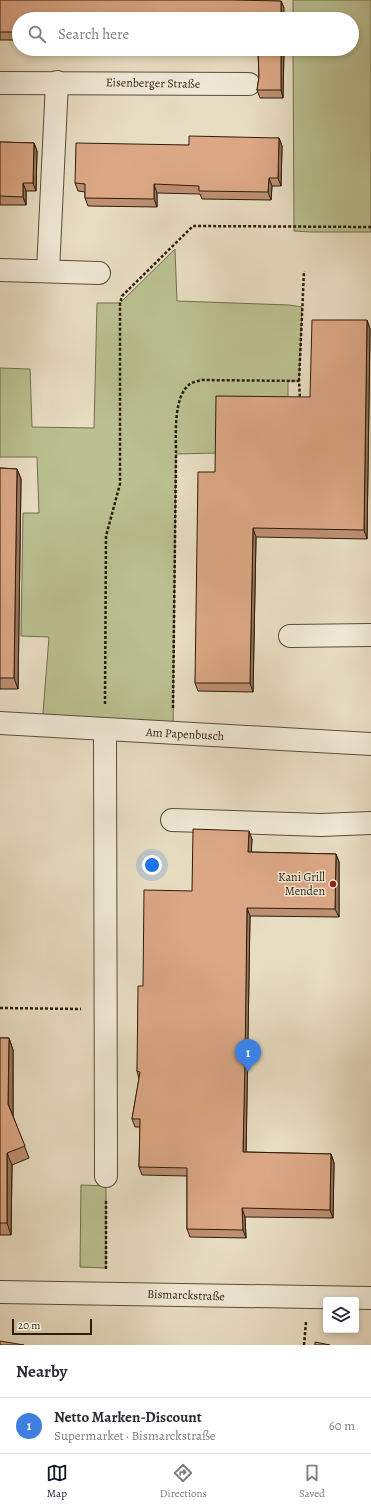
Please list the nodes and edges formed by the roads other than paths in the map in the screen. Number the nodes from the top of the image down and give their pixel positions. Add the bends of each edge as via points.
1 (57, 82) junction
2 (0, 83) edge
3 (249, 84) dead end
4 (0, 270) edge
5 (48, 271) junction
6 (99, 273) dead end
7 (371, 635) edge
8 (290, 636) dead end
9 (0, 723) edge
10 (105, 729) junction
11 (371, 744) edge
12 (172, 820) dead end
13 (371, 823) edge
14 (106, 1176) road end
15 (0, 1292) edge
16 (371, 1298) edge

1 - 2 street, Eisenberger Straße
1 - 3 street, Eisenberger Straße
1 - 5 street
4 - 5 street
5 - 6 street
7 - 8 street
9 - 10 street, Am Papenbusch
10 - 11 street, Am Papenbusch
10 - 14 street
12 - 13 street via 321,825
15 - 16 street, Bismarckstraße

